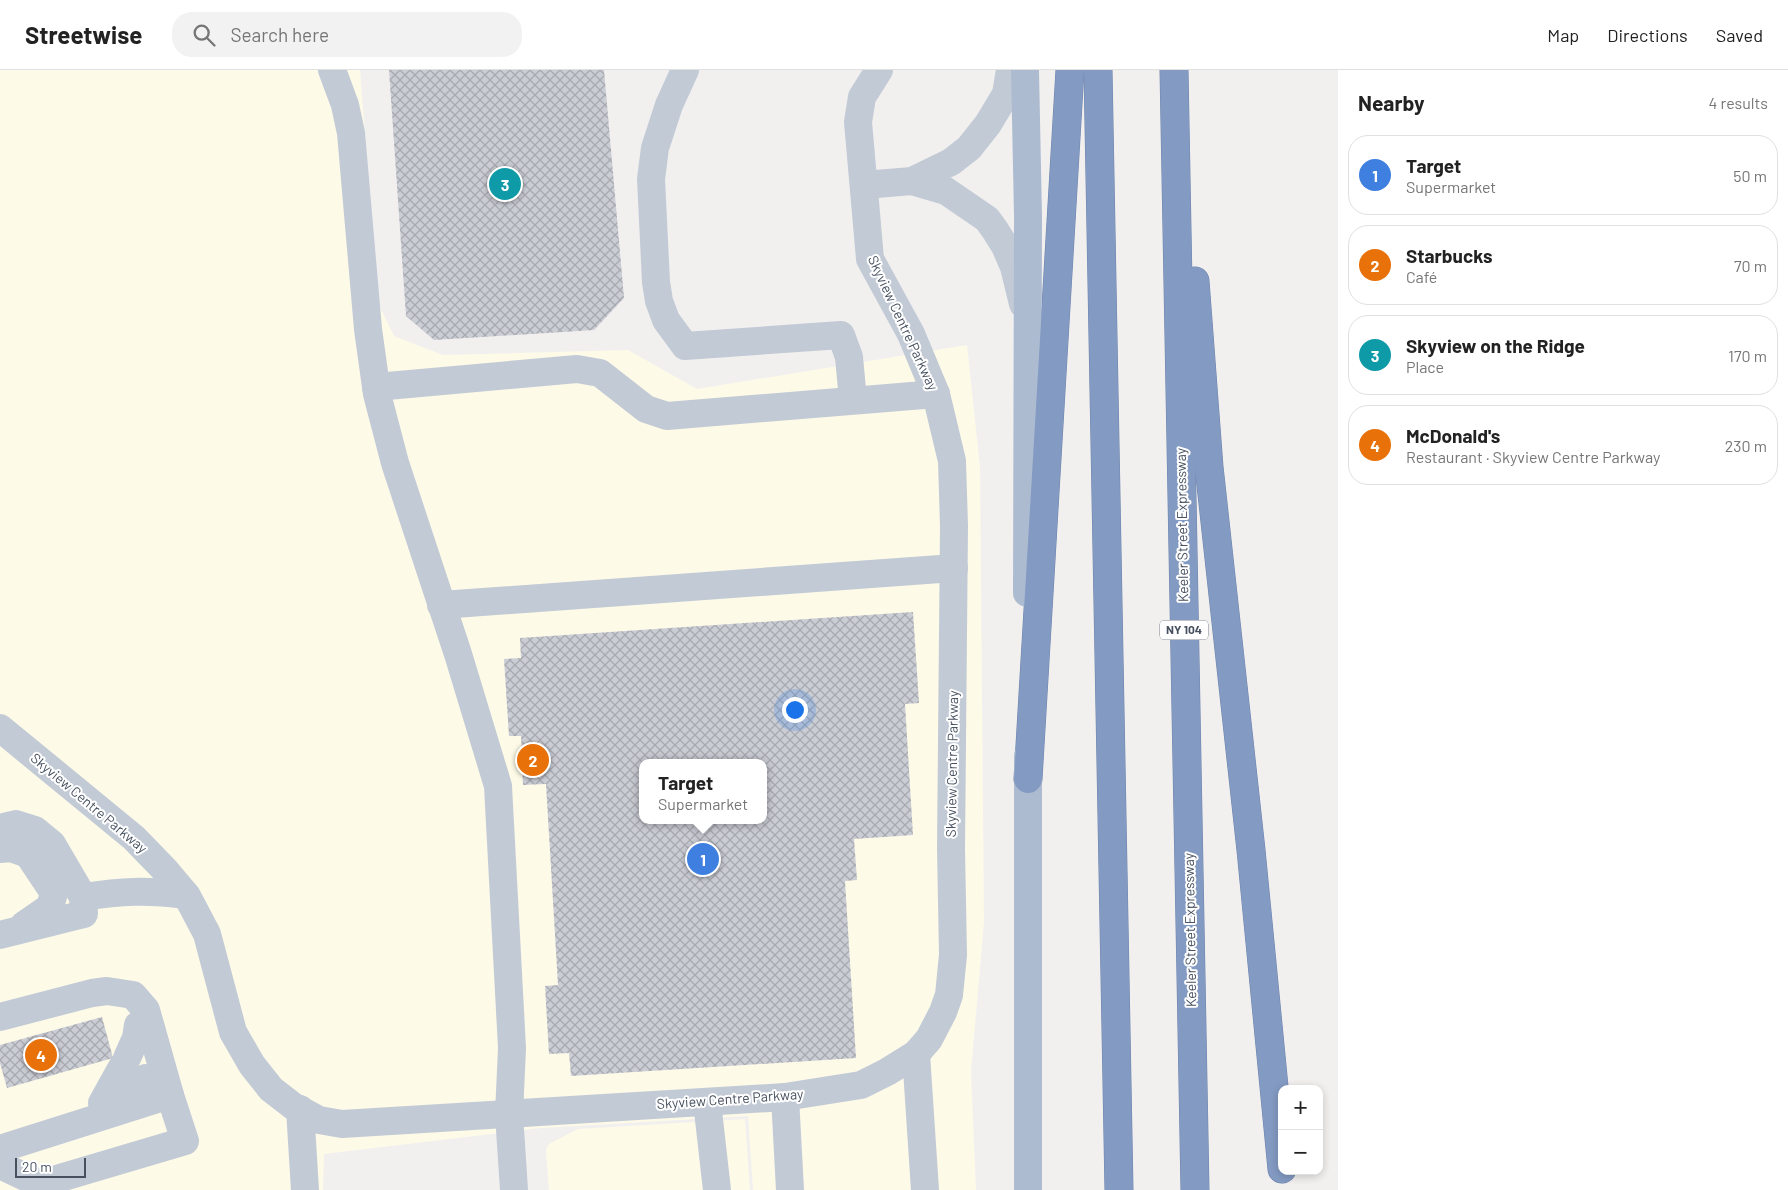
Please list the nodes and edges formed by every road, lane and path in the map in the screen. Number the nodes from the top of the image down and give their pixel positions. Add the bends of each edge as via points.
1 (332, 70) edge
2 (684, 70) edge
3 (879, 70) edge
4 (1010, 70) edge
5 (1025, 70) edge
6 (1070, 70) edge
7 (1098, 70) edge
8 (1174, 70) edge
9 (1182, 70) edge
10 (912, 181) junction
11 (864, 185) junction
12 (1027, 321) junction
13 (376, 387) junction
14 (936, 394) junction
15 (853, 400) junction
16 (954, 568) junction
17 (441, 605) junction
18 (0, 728) edge
19 (1028, 779) junction
20 (0, 828) edge
21 (0, 850) edge
22 (186, 895) junction
23 (83, 897) junction
24 (8, 932) edge
25 (0, 1017) edge
26 (0, 1026) edge
27 (916, 1054) junction
28 (170, 1095) junction
29 (784, 1097) junction
30 (707, 1102) junction
31 (300, 1109) junction
32 (509, 1114) junction
33 (63, 1128) junction
34 (1278, 1130) edge
35 (0, 1149) edge
36 (0, 1165) edge
37 (1282, 1175) edge
38 (42, 1187) edge
39 (305, 1190) edge
40 (514, 1190) edge
41 (717, 1190) edge
42 (790, 1190) edge
43 (925, 1190) edge
44 (1028, 1190) edge
45 (1119, 1190) edge
46 (1195, 1190) edge
47 (1284, 1190) edge

1 - 13 street via 351,133
2 - 15 street via 655,148 651,179 656,282 666,320 686,346 841,335 848,357
3 - 11 street, Skyview Centre Parkway via 862,97 858,122
4 - 10 street via 1006,94 969,148 951,162
5 - 12 main road
6 - 19 highway
7 - 45 highway
8 - 46 highway, Keeler Street Expressway / NY 104
9 - 34 highway via 1209,467
10 - 11 street
10 - 12 street via 946,191 987,219 1014,267
11 - 14 street, Skyview Centre Parkway via 870,259 911,334
12 - 19 main road
13 - 15 street via 577,369 600,373 646,409 667,416
13 - 17 street via 395,463
14 - 15 street
14 - 16 street, Skyview Centre Parkway via 952,461
16 - 17 street
16 - 27 street, Skyview Centre Parkway via 953,955 949,995 943,1012 929,1039
17 - 32 street via 498,786 512,1048
18 - 22 street, Skyview Centre Parkway via 134,838
19 - 44 main road
20 - 23 street via 16,824 34,830 52,844
21 - 24 street via 11,848 28,854 54,894 50,907
22 - 23 street via 123,891
22 - 31 street, Skyview Centre Parkway via 207,934 233,1032 271,1089
23 - 24 street via 84,914
25 - 28 street via 99,992 133,995 146,1010
26 - 33 street via 5,1030 17,1030 115,1006 128,1012 138,1025 147,1050 135,1068 136,1090 84,1110
27 - 29 street, Skyview Centre Parkway via 860,1085
27 - 43 street
28 - 33 street
28 - 38 street via 185,1141
29 - 30 street, Skyview Centre Parkway
29 - 42 street
30 - 32 street, Skyview Centre Parkway
30 - 41 street
31 - 32 street, Skyview Centre Parkway via 319,1120 342,1124
31 - 39 street
32 - 40 street
33 - 35 street
36 - 38 street
37 - 47 highway

